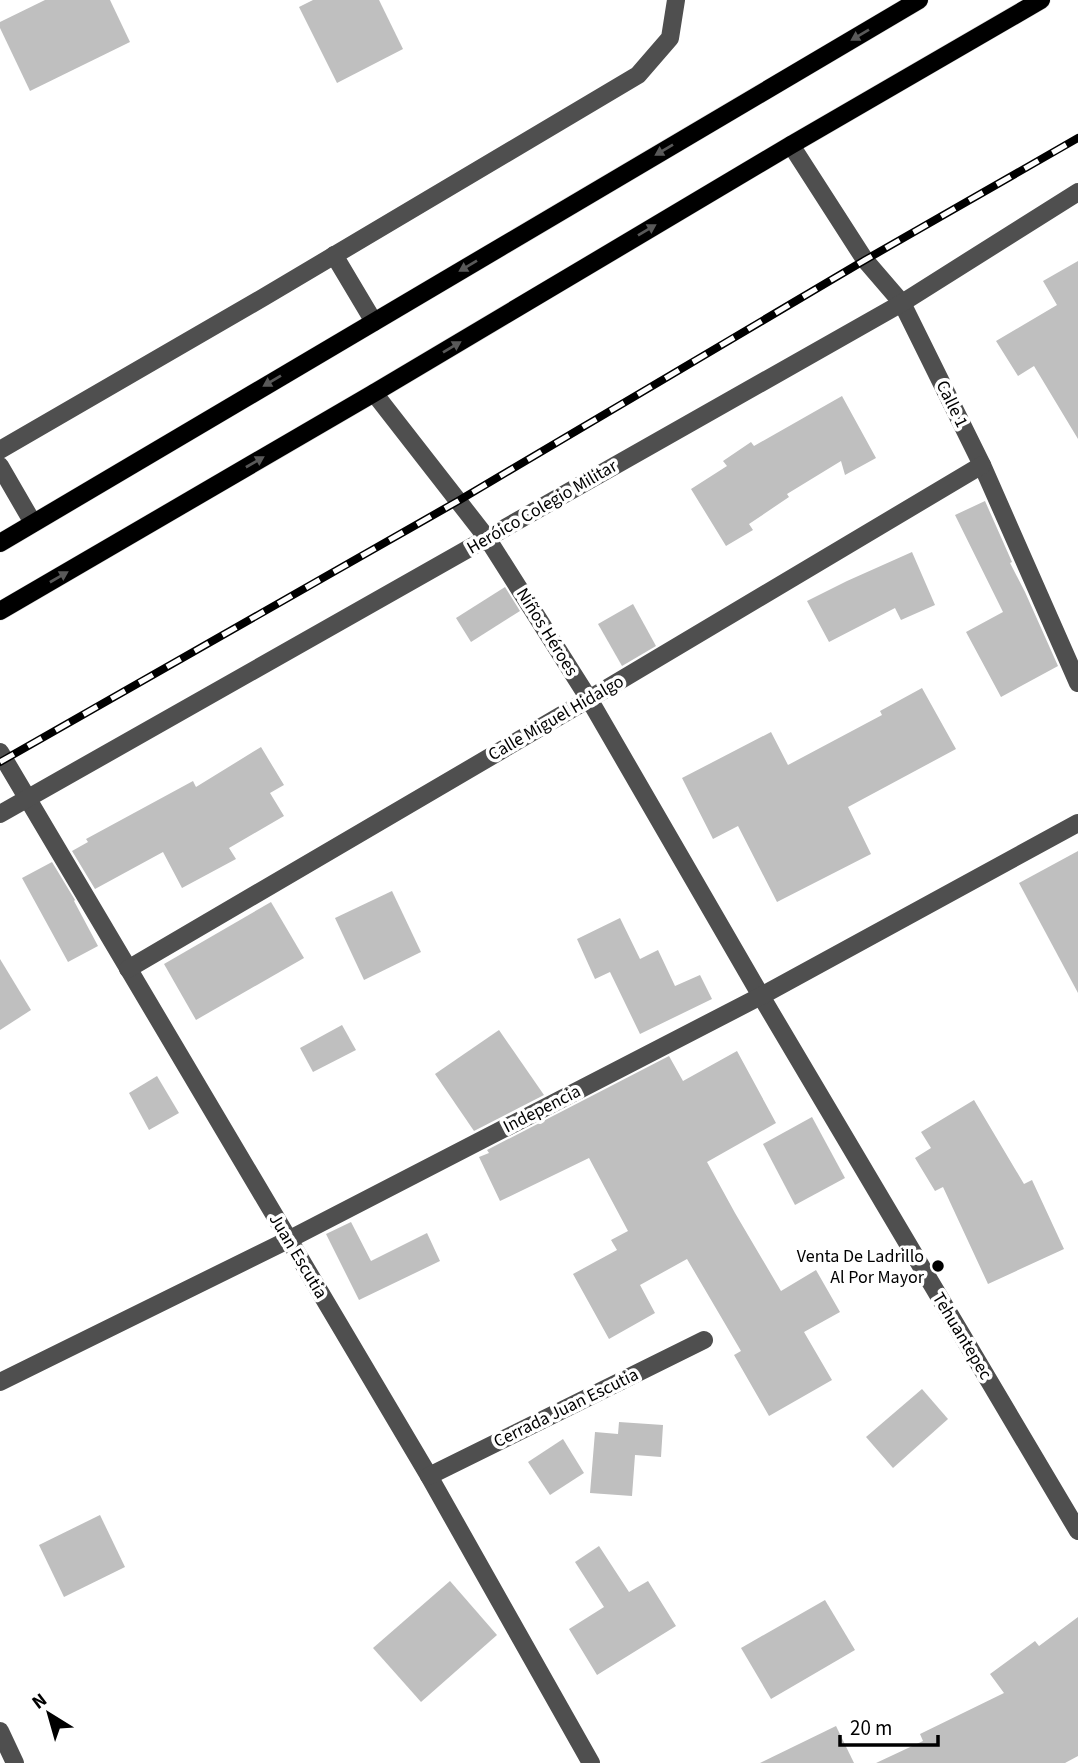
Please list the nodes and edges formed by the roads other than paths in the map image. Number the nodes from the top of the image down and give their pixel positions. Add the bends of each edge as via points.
1 (676, 0) edge
2 (919, 0) edge
3 (1041, 0) edge
4 (790, 145) junction
5 (1078, 192) edge
6 (334, 255) junction
7 (902, 303) junction
8 (374, 322) junction
9 (374, 393) junction
10 (0, 450) edge
11 (982, 465) junction
12 (0, 467) edge
13 (33, 523) junction
14 (487, 538) junction
15 (0, 543) edge
16 (0, 611) edge
17 (1078, 683) edge
18 (589, 699) junction
19 (0, 752) edge
20 (27, 799) junction
21 (0, 814) edge
22 (1078, 823) edge
23 (128, 969) junction
24 (761, 996) junction
25 (288, 1240) junction
26 (704, 1339) dead end
27 (0, 1382) edge
28 (429, 1476) junction
29 (1078, 1531) edge
30 (0, 1731) edge
31 (15, 1763) edge
32 (591, 1763) edge

1 - 6 street via 670,38 638,75
2 -> 8 main road
3 - 4 main road
4 - 7 street, Calle 1 via 865,260
9 -> 4 main road
5 - 7 street, Heróico Colegio Militar
6 - 8 street
6 - 10 street
7 - 11 street, Calle 1
7 - 14 street, Heróico Colegio Militar
8 -> 13 main road
9 - 14 street, Niños Héroes
16 -> 9 main road
11 - 17 street, Calle 1
11 - 18 street, Calle Miguel Hidalgo
12 - 13 street
13 - 15 main road
14 - 18 street, Niños Héroes
14 - 20 street, Heróico Colegio Militar
18 - 23 street, Calle Miguel Hidalgo
18 - 24 street, Niños Héroes
19 - 20 street, Juan Escutia
20 - 21 street, Heróico Colegio Militar
20 - 23 street, Juan Escutia
22 - 24 street, Indepencia
23 - 25 street, Juan Escutia
24 - 25 street, Indepencia
24 - 29 street, Tehuantepec
25 - 27 street, Indepencia
25 - 28 street, Juan Escutia
26 - 28 street, Cerrada Juan Escutia
28 - 32 street, Juan Escutia
30 - 31 street

